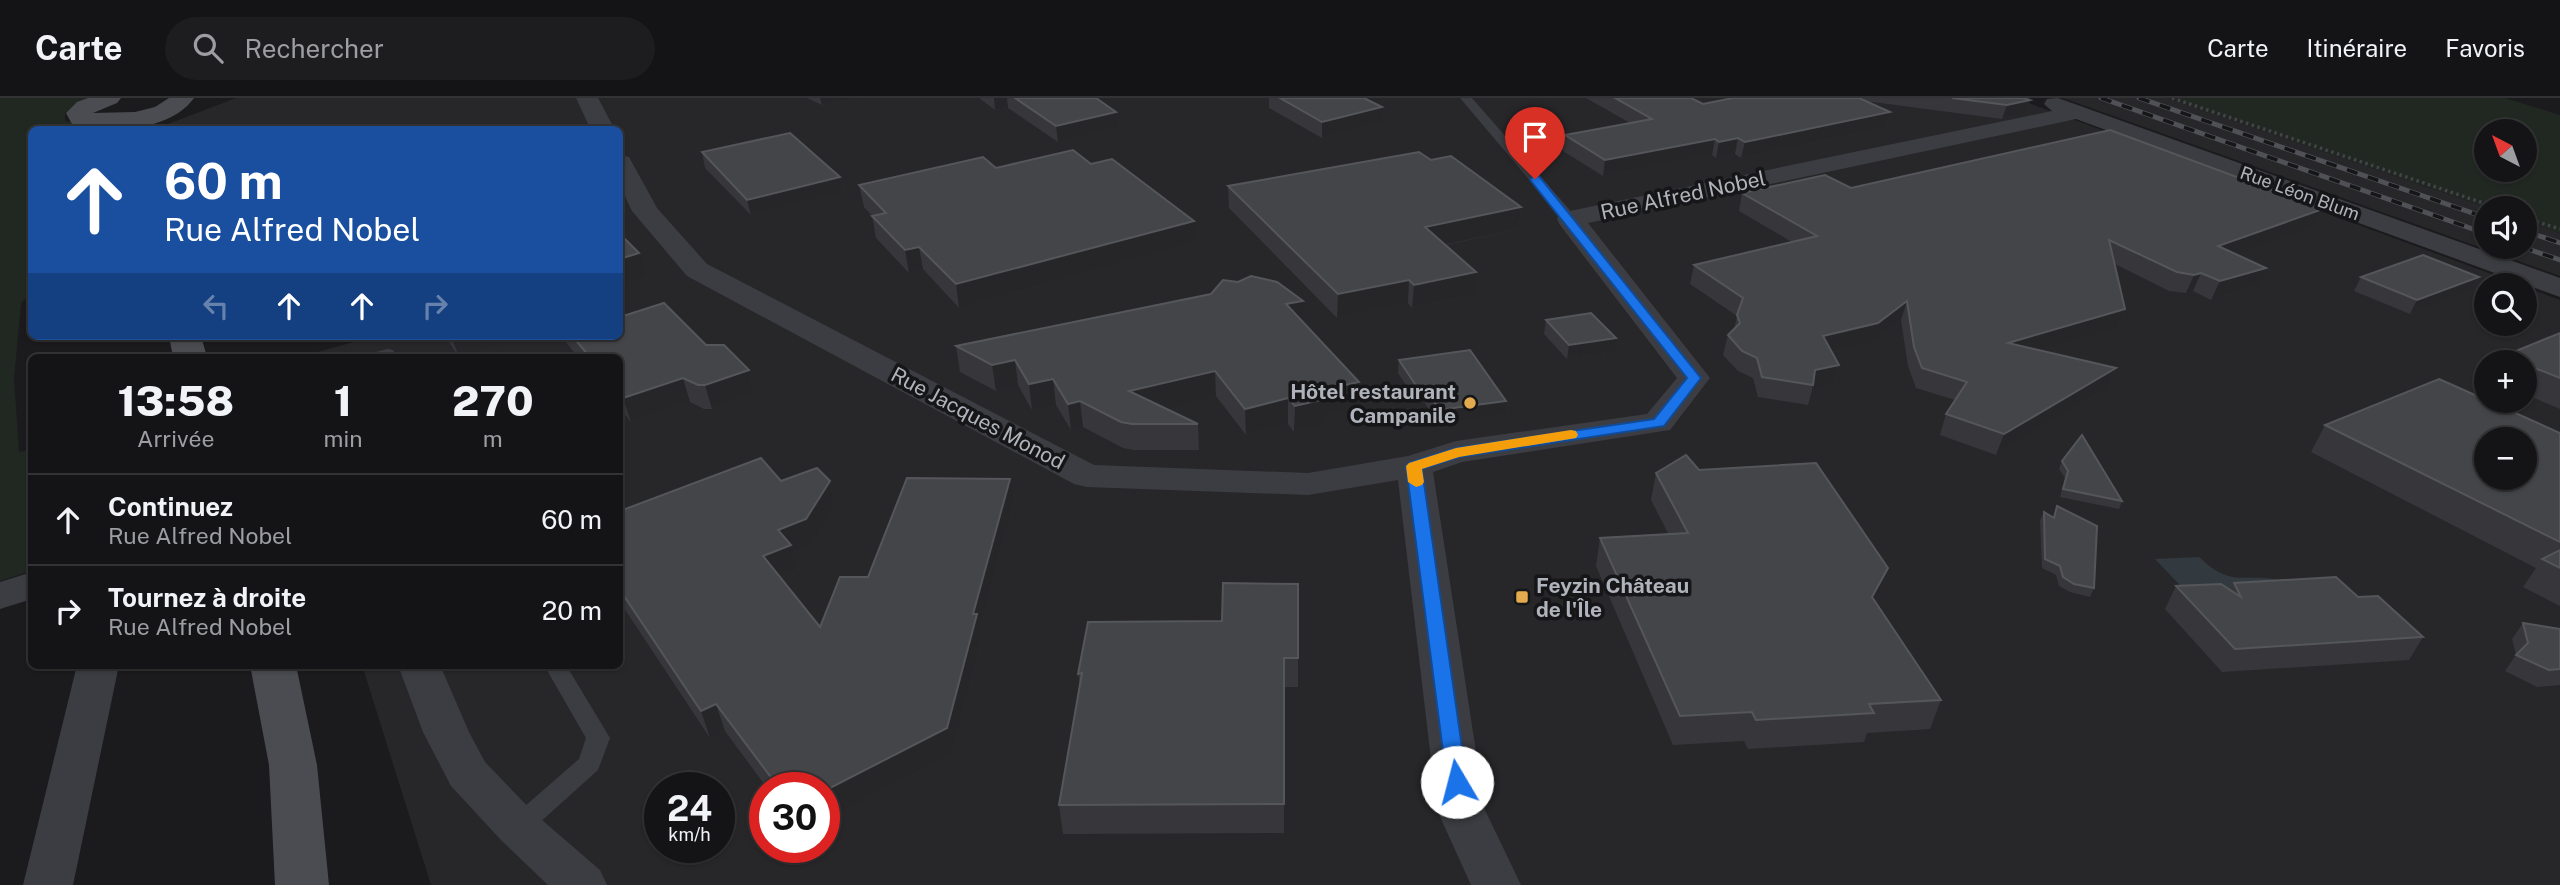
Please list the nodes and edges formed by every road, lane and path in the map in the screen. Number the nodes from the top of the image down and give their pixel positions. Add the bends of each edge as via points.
1 (587, 98) edge
2 (1466, 98) edge
3 (2039, 98) edge
4 (2172, 98) edge
5 (185, 100) edge
6 (108, 109) edge
7 (2078, 112) junction
8 (148, 122) edge
9 (601, 126) edge
10 (623, 168) edge
11 (2474, 200) edge
12 (1570, 219) junction
13 (2537, 222) edge
14 (2560, 229) edge
15 (2560, 288) edge
16 (1414, 466) junction
17 (28, 587) edge
18 (0, 596) edge
19 (97, 669) edge
20 (274, 669) edge
21 (421, 669) edge
22 (557, 669) edge
23 (518, 827) junction
24 (48, 885) edge
25 (302, 885) edge
26 (582, 885) edge
27 (1496, 885) edge

1 - 9 street
2 - 12 lane
3 - 7 street, Rue Léon Blum
4 - 11 path
5 - 8 main road
6 - 8 main road
7 - 12 street, Rue Alfred Nobel
7 - 15 street, Rue Léon Blum
10 - 16 street, Rue Jacques Monod via 645,211 697,270 1087,476 1308,484
12 - 16 street, Rue Alfred Nobel via 1694,378 1658,423 1456,452
13 - 14 path
16 - 27 street via 1461,810
17 - 18 street
19 - 24 street
20 - 25 main road via 293,765
21 - 23 street via 468,774
22 - 23 lane via 598,738 589,764
23 - 26 street

